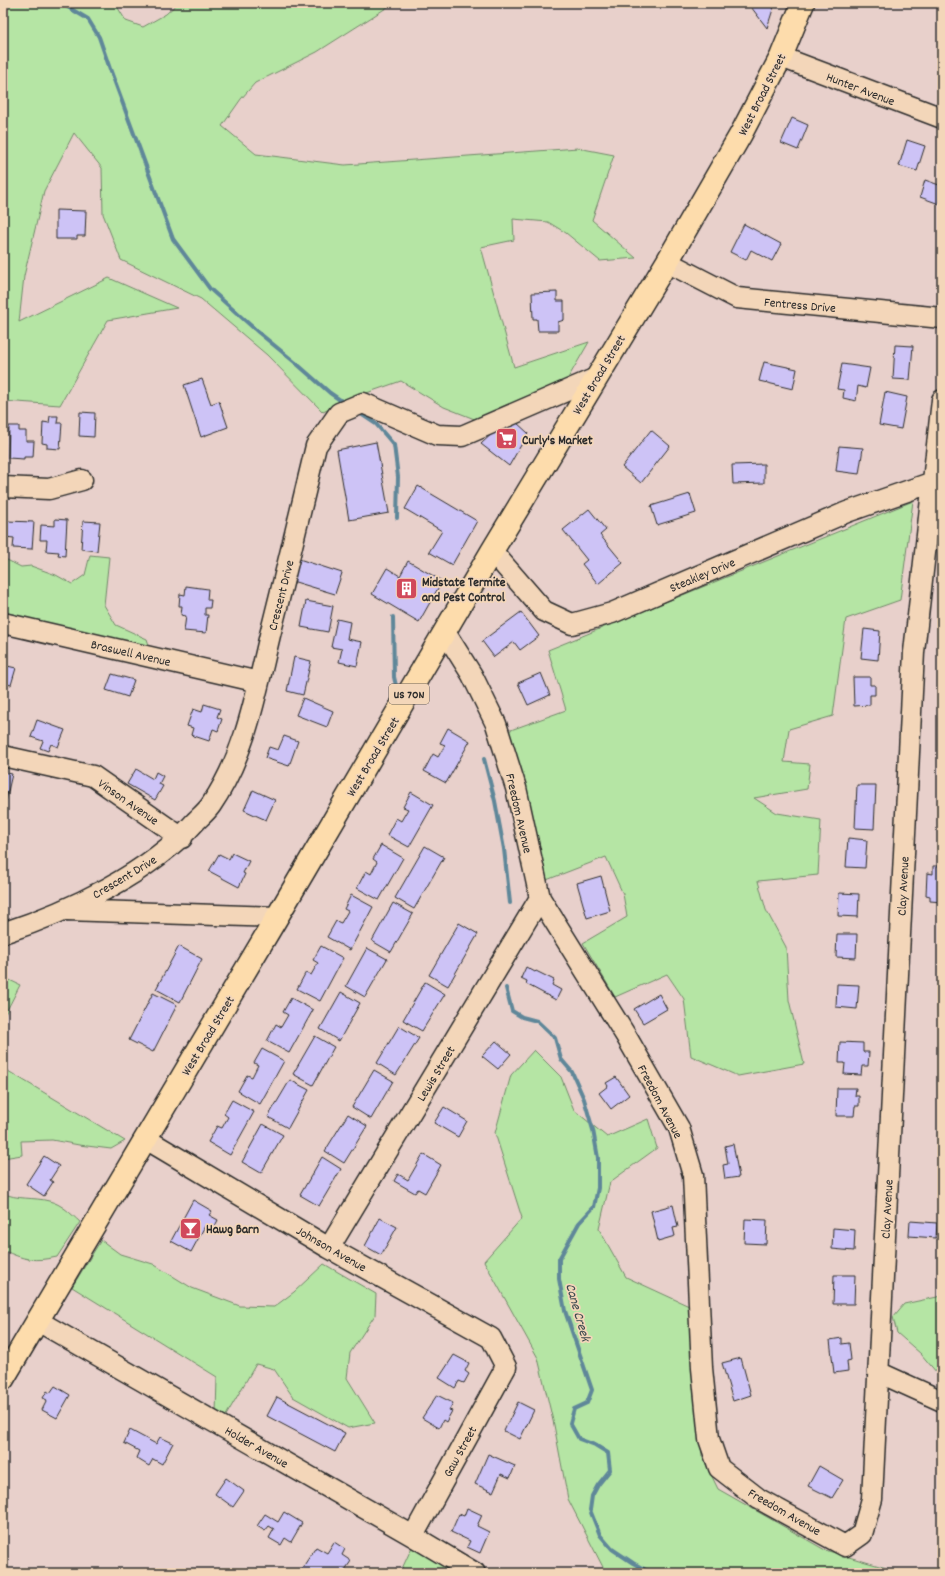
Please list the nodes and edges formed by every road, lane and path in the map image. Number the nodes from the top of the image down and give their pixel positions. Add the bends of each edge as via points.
1 (803, 3) edge
2 (781, 57) junction
3 (942, 118) edge
4 (667, 262) junction
5 (942, 318) edge
6 (596, 378) junction
7 (942, 400) edge
8 (82, 480) dead end
9 (933, 482) junction
10 (3, 487) edge
11 (492, 552) junction
12 (3, 623) edge
13 (445, 632) junction
14 (259, 682) junction
15 (3, 756) edge
16 (182, 838) junction
17 (540, 898) junction
18 (65, 910) junction
19 (277, 917) junction
20 (3, 933) edge
21 (146, 1139) junction
22 (329, 1248) junction
23 (38, 1321) junction
24 (506, 1367) joint
25 (878, 1372) junction
26 (3, 1379) edge
27 (942, 1401) edge
28 (862, 1534) joint
29 (413, 1536) junction
30 (474, 1573) edge

1 - 2 main road, West Broad Street / US 70N
2 - 3 street, Hunter Avenue
2 - 4 main road, West Broad Street / US 70N via 741,134
4 - 5 street, Fentress Drive via 737,298
4 - 6 main road, West Broad Street / US 70N
6 - 11 main road, West Broad Street / US 70N
6 - 14 street, Crescent Drive via 462,436 437,435 363,403 339,414 316,446
7 - 9 street, Clay Avenue
8 - 10 street via 49,489
9 - 11 street, Steakley Drive via 847,512 612,613 572,624 544,611
9 - 25 street, Clay Avenue via 914,652
11 - 13 main road, West Broad Street / US 70N
12 - 14 street, Braswell Avenue
13 - 17 street, Freedom Avenue via 472,675 496,724 516,788
13 - 19 main road, West Broad Street / US 70N
14 - 16 street, Crescent Drive via 249,724 230,772 210,806
15 - 16 street, Vinson Avenue via 93,776
16 - 18 street, Crescent Drive via 145,866
17 - 22 street, Lewis Street
17 - 28 street, Freedom Avenue via 626,1036 679,1128 693,1175 702,1368 709,1439 719,1468 759,1499 845,1546
18 - 19 street
18 - 20 street, Crescent Drive
19 - 21 main road, West Broad Street / US 70N
21 - 22 street, Johnson Avenue
21 - 23 main road, West Broad Street / US 70N
22 - 24 street, Johnson Avenue via 491,1338
23 - 26 main road, West Broad Street / US 70N
23 - 29 street, Holder Avenue
24 - 29 street, Gaw Street
25 - 27 street
25 - 28 street, Clay Avenue via 872,1500
29 - 30 street, Holder Avenue

